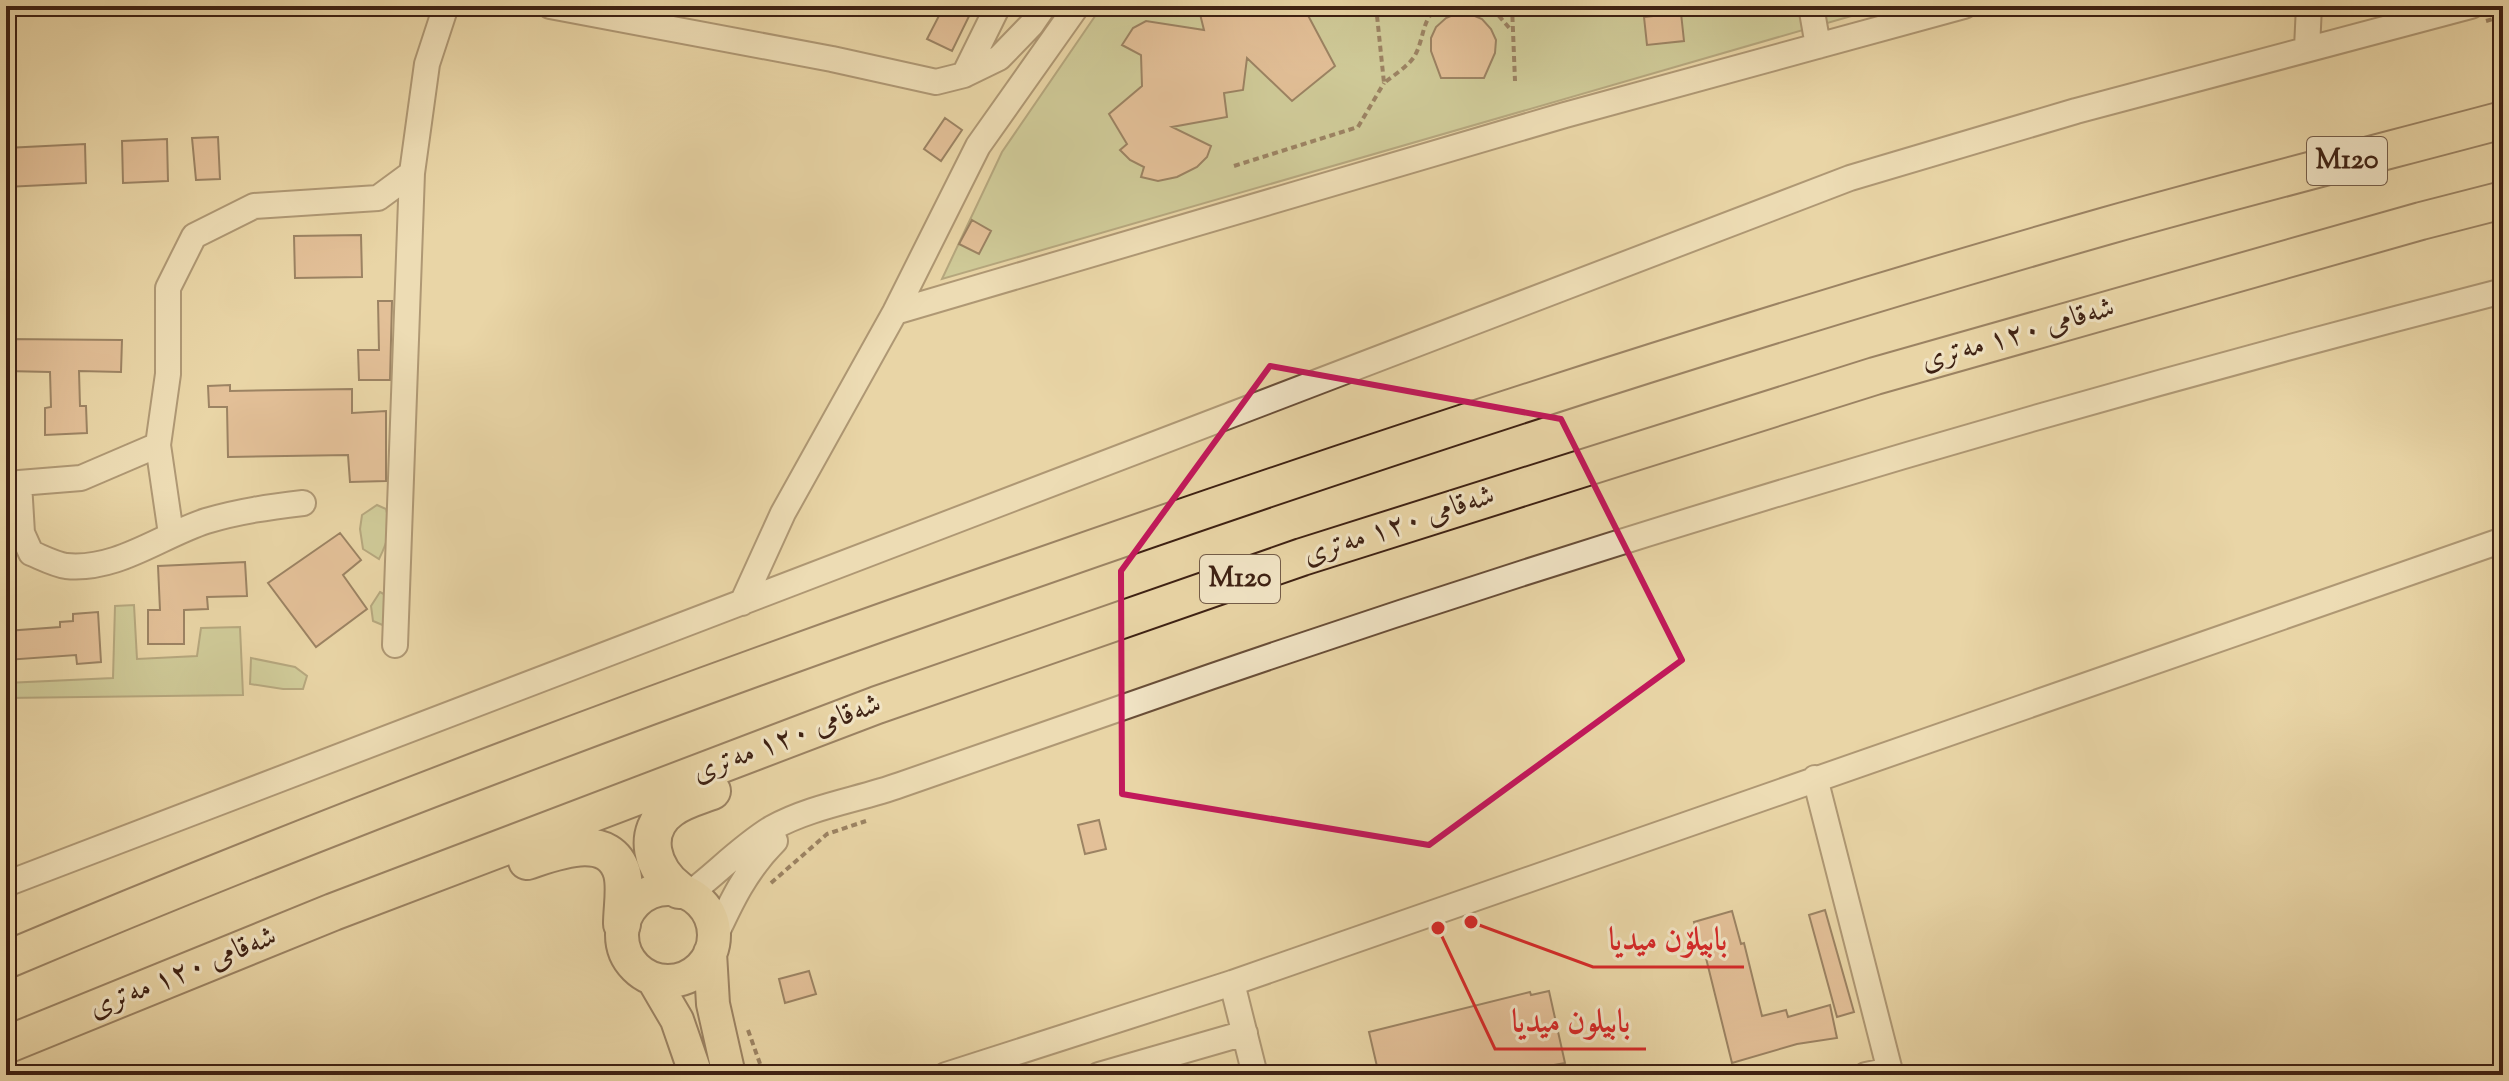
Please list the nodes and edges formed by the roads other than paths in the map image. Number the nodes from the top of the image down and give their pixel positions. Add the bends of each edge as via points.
1 (446, 6) edge
2 (550, 6) edge
3 (998, 6) edge
4 (1044, 6) edge
5 (1077, 6) edge
6 (1811, 6) edge
7 (1964, 6) edge
8 (2309, 6) edge
9 (2471, 6) edge
10 (1818, 46) junction
11 (2307, 48) junction
12 (964, 75) junction
13 (2503, 120) edge
14 (412, 173) junction
15 (2503, 200) edge
16 (2503, 291) edge
17 (895, 312) junction
18 (158, 445) junction
19 (12, 478) edge
20 (303, 503) dead end
21 (171, 534) junction
22 (2503, 540) edge
23 (742, 603) junction
24 (395, 645) dead end
25 (811, 730) junction
26 (1815, 778) junction
27 (886, 790) junction
28 (6, 884) edge
29 (385, 892) junction
30 (684, 892) junction
31 (622, 924) junction
32 (712, 946) junction
33 (6, 960) edge
34 (653, 979) junction
35 (1232, 983) junction
36 (1245, 1033) junction
37 (6, 1045) edge
38 (1891, 1072) edge
39 (696, 1075) edge
40 (729, 1075) edge
41 (946, 1075) edge
42 (1099, 1075) edge
43 (1255, 1075) edge
44 (1866, 1075) edge

1 - 14 street via 427,64
2 - 12 street via 936,82
3 - 12 street
4 - 12 street via 999,58
5 - 17 street via 978,146
6 - 10 street
7 - 10 street
8 - 11 street
9 - 11 street
10 - 17 street
11 - 23 street via 1850,178
13 - 33 highway, M120 via 1899,287 1235,498 626,714
14 - 18 street via 378,198 254,206 194,236 168,288 168,374
14 - 24 street
15 - 25 highway, شەقامی ١٢٠ مەتری / M120 via 1733,420 1302,557
16 - 27 street via 2024,421 1681,524 1269,657
17 - 23 street via 783,513
18 - 19 street via 81,478
18 - 21 street
19 - 21 street via 31,553 64,566 113,560
20 - 21 street via 246,509
22 - 26 street
23 - 28 street
25 - 29 highway, شەقامی ١٢٠ مەتری / M120
25 - 30 highway via 742,779 674,806 662,818 654,833 653,858 661,874
26 - 35 street
26 - 38 street
27 - 30 street via 775,827
27 - 32 street via 776,841 742,880
29 - 31 highway via 479,878 565,848 588,848 609,855 622,873
29 - 37 highway, شەقامی ١٢٠ مەتری / M120
30 - 31 main road via 652,891 639,899
30 - 32 main road via 709,913
31 - 34 main road via 624,951 640,973
32 - 34 main road via 703,965 680,980
32 - 40 main road via 713,1004
34 - 39 main road via 681,1030
35 - 36 street
35 - 41 street
36 - 42 street
36 - 43 street
38 - 44 street

